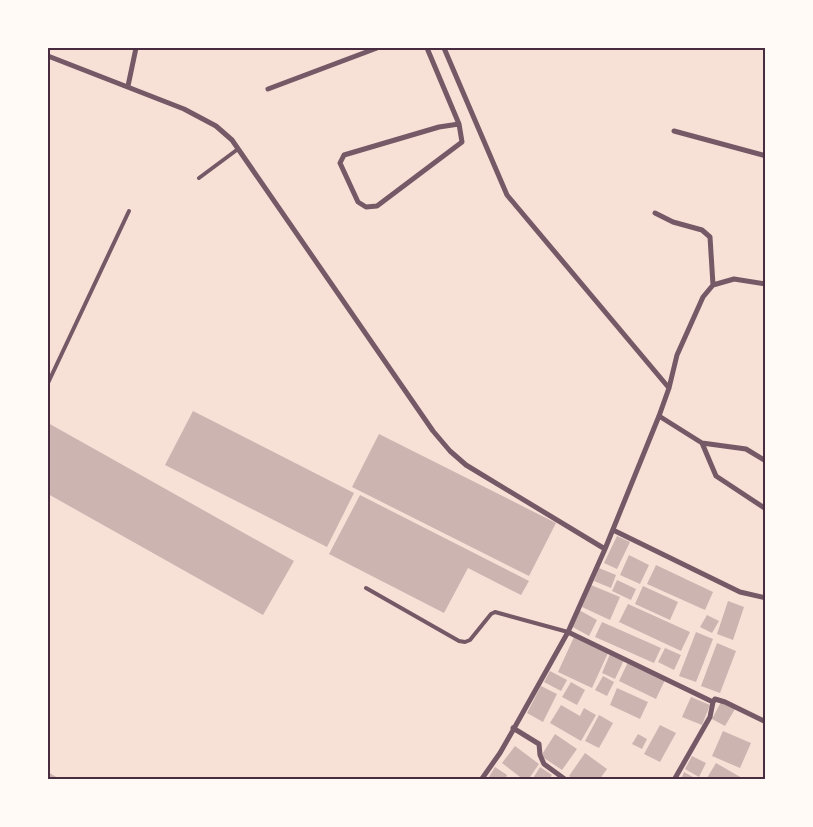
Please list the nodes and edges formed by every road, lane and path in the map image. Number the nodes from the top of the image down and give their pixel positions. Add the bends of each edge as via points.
1 (136, 48) edge
2 (377, 48) edge
3 (427, 48) edge
4 (444, 48) edge
5 (48, 56) edge
6 (128, 86) junction
7 (268, 89) dead end
8 (459, 124) junction
9 (674, 131) dead end
10 (238, 149) junction
11 (766, 156) edge
12 (199, 178) dead end
13 (129, 211) dead end
14 (655, 213) dead end
15 (766, 284) edge
16 (713, 285) junction
17 (48, 383) edge
18 (669, 388) junction
19 (659, 416) junction
20 (702, 443) junction
21 (766, 461) edge
22 (766, 509) edge
23 (613, 530) junction
24 (605, 550) junction
25 (366, 588) dead end
26 (766, 598) edge
27 (568, 632) junction
28 (713, 702) junction
29 (766, 722) edge
30 (513, 728) junction
31 (481, 780) edge
32 (566, 780) edge
33 (674, 780) edge

1 - 6 street
2 - 7 street
3 - 8 street
4 - 18 street via 508,195
5 - 6 street
6 - 10 street via 216,126
8 - 8 street via 461,144 377,206 366,207 358,202 340,162 344,155
9 - 11 street
10 - 12 lane
10 - 24 street via 450,452 466,466
13 - 17 lane
14 - 16 street via 702,230 710,237
15 - 16 street via 734,279
16 - 18 street via 703,297 677,355
18 - 19 street
19 - 20 street
19 - 23 street
20 - 21 street via 746,449
20 - 22 street via 716,476
23 - 24 street
23 - 26 street via 740,592
24 - 27 street
25 - 27 lane via 459,641 470,640 495,612
27 - 28 street
27 - 30 street
28 - 29 street via 715,699 725,702
28 - 33 street via 710,717
30 - 31 street
30 - 32 street via 539,744 544,764

